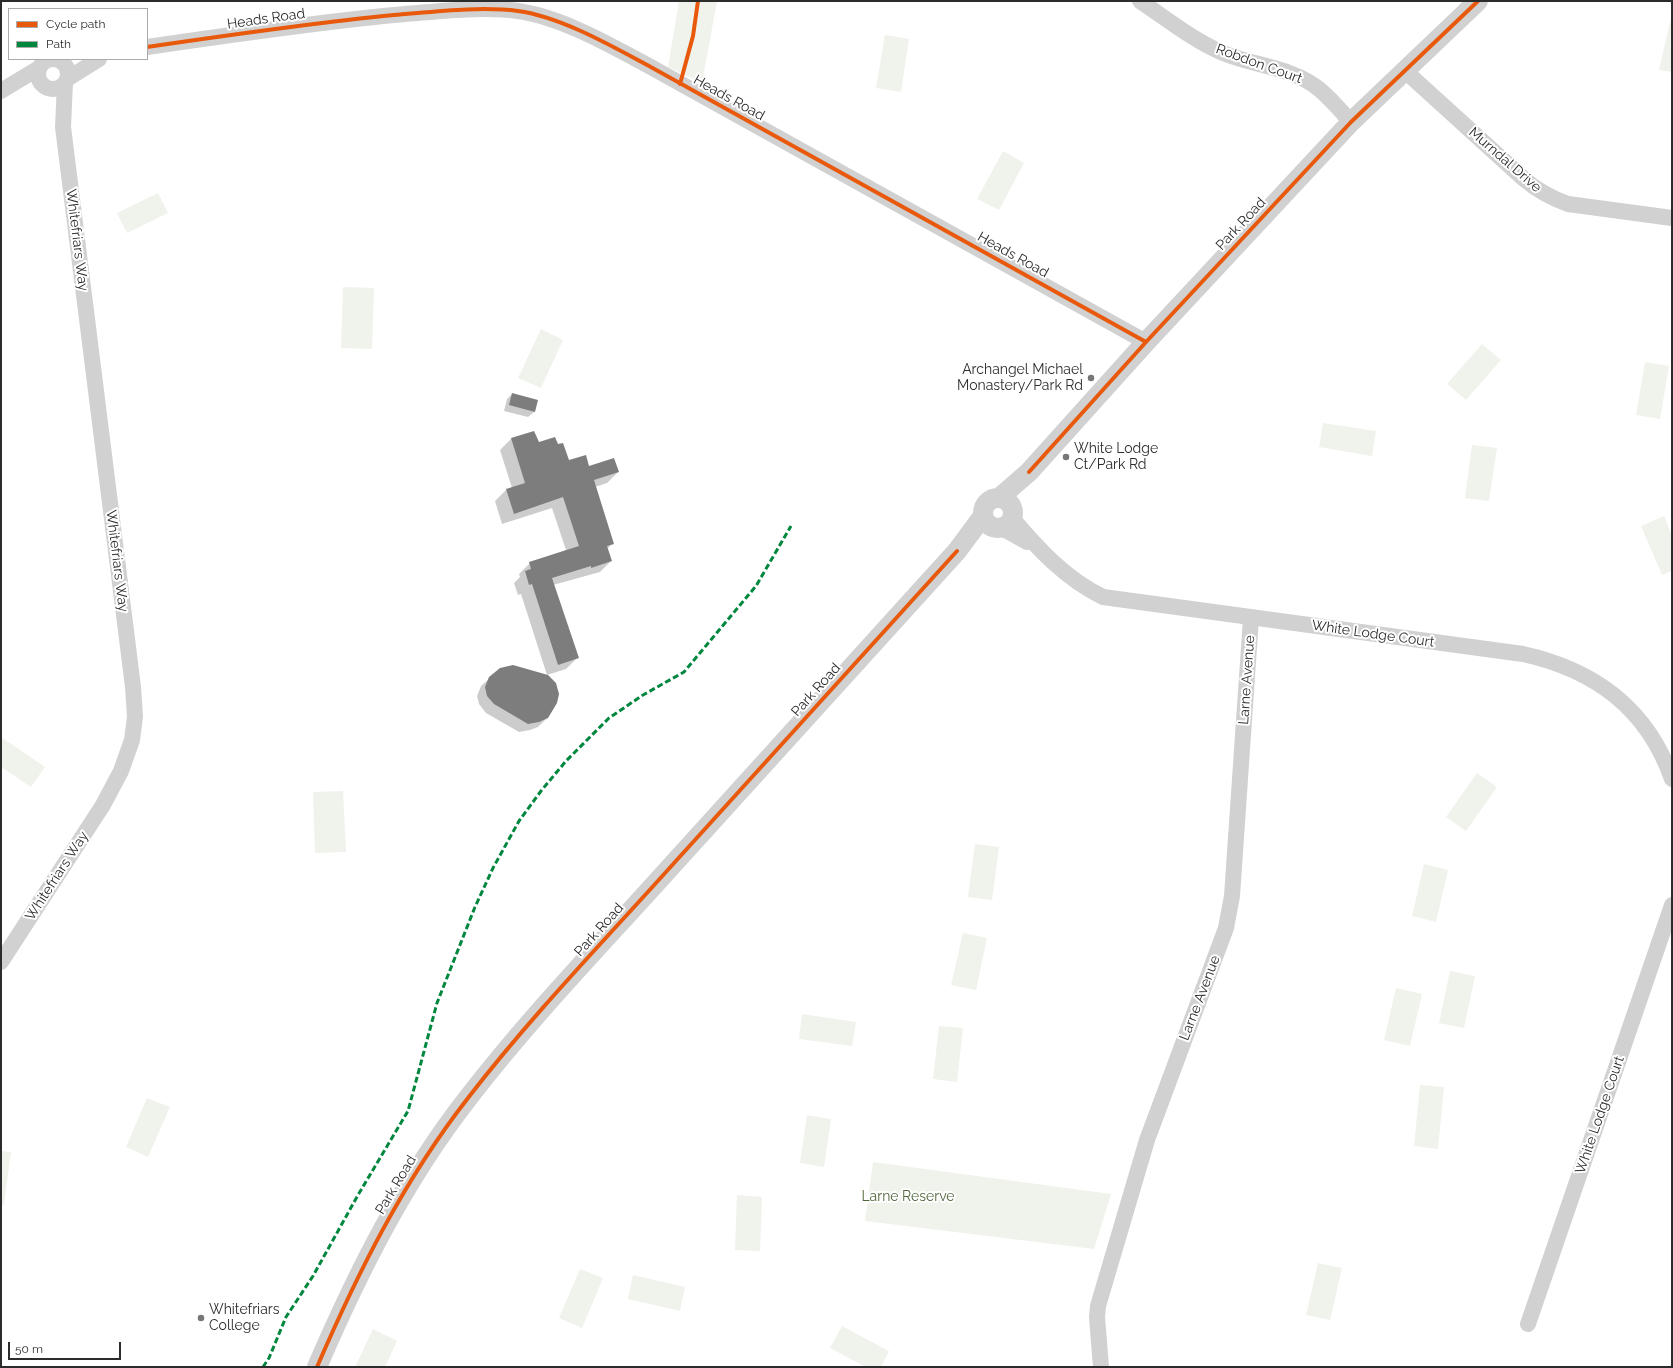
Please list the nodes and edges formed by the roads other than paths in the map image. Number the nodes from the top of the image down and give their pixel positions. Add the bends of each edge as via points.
1 (1140, 1) edge
2 (1478, 1) edge
3 (148, 47) edge
4 (76, 60) edge
5 (98, 60) edge
6 (61, 62) junction
7 (39, 68) junction
8 (1404, 70) junction
9 (66, 81) junction
10 (46, 88) junction
11 (1, 92) edge
12 (1351, 122) junction
13 (63, 126) junction
14 (1672, 218) edge
15 (1146, 342) junction
16 (1000, 516) junction
17 (1251, 618) junction
18 (1672, 779) edge
19 (1672, 905) edge
20 (1, 962) edge
21 (1528, 1324) dead end
22 (317, 1367) edge
23 (1101, 1367) edge

1 - 12 street, Robdon Court via 1223,53 1303,79 1319,89
2 - 8 street, Park Road
3 - 15 street, Heads Road via 343,20 434,12 497,9 548,18 649,66
4 - 6 street
5 - 9 street
6 - 7 street via 46,61
6 - 9 street via 67,69
7 - 10 street via 38,78
7 - 11 street
8 - 12 street, Park Road
8 - 14 street, Murndal Drive via 1524,179 1553,199 1568,204
9 - 10 street via 58,89
9 - 13 street, Whitefriars Way
10 - 11 street
10 - 13 street, Whitefriars Way
12 - 15 street, Park Road
13 - 20 street, Whitefriars Way via 135,717 132,740 121,771 103,805
15 - 16 street, Park Road via 1029,472
16 - 17 street, White Lodge Court via 1079,584 1103,597
16 - 22 street, Park Road via 957,551 542,1010 467,1099 417,1171 369,1254
17 - 18 street, White Lodge Court via 1523,654 1576,670 1614,694 1638,717 1655,742
17 - 23 street, Larne Avenue via 1230,911 1226,928 1147,1140 1100,1299 1096,1317
19 - 21 street, White Lodge Court

